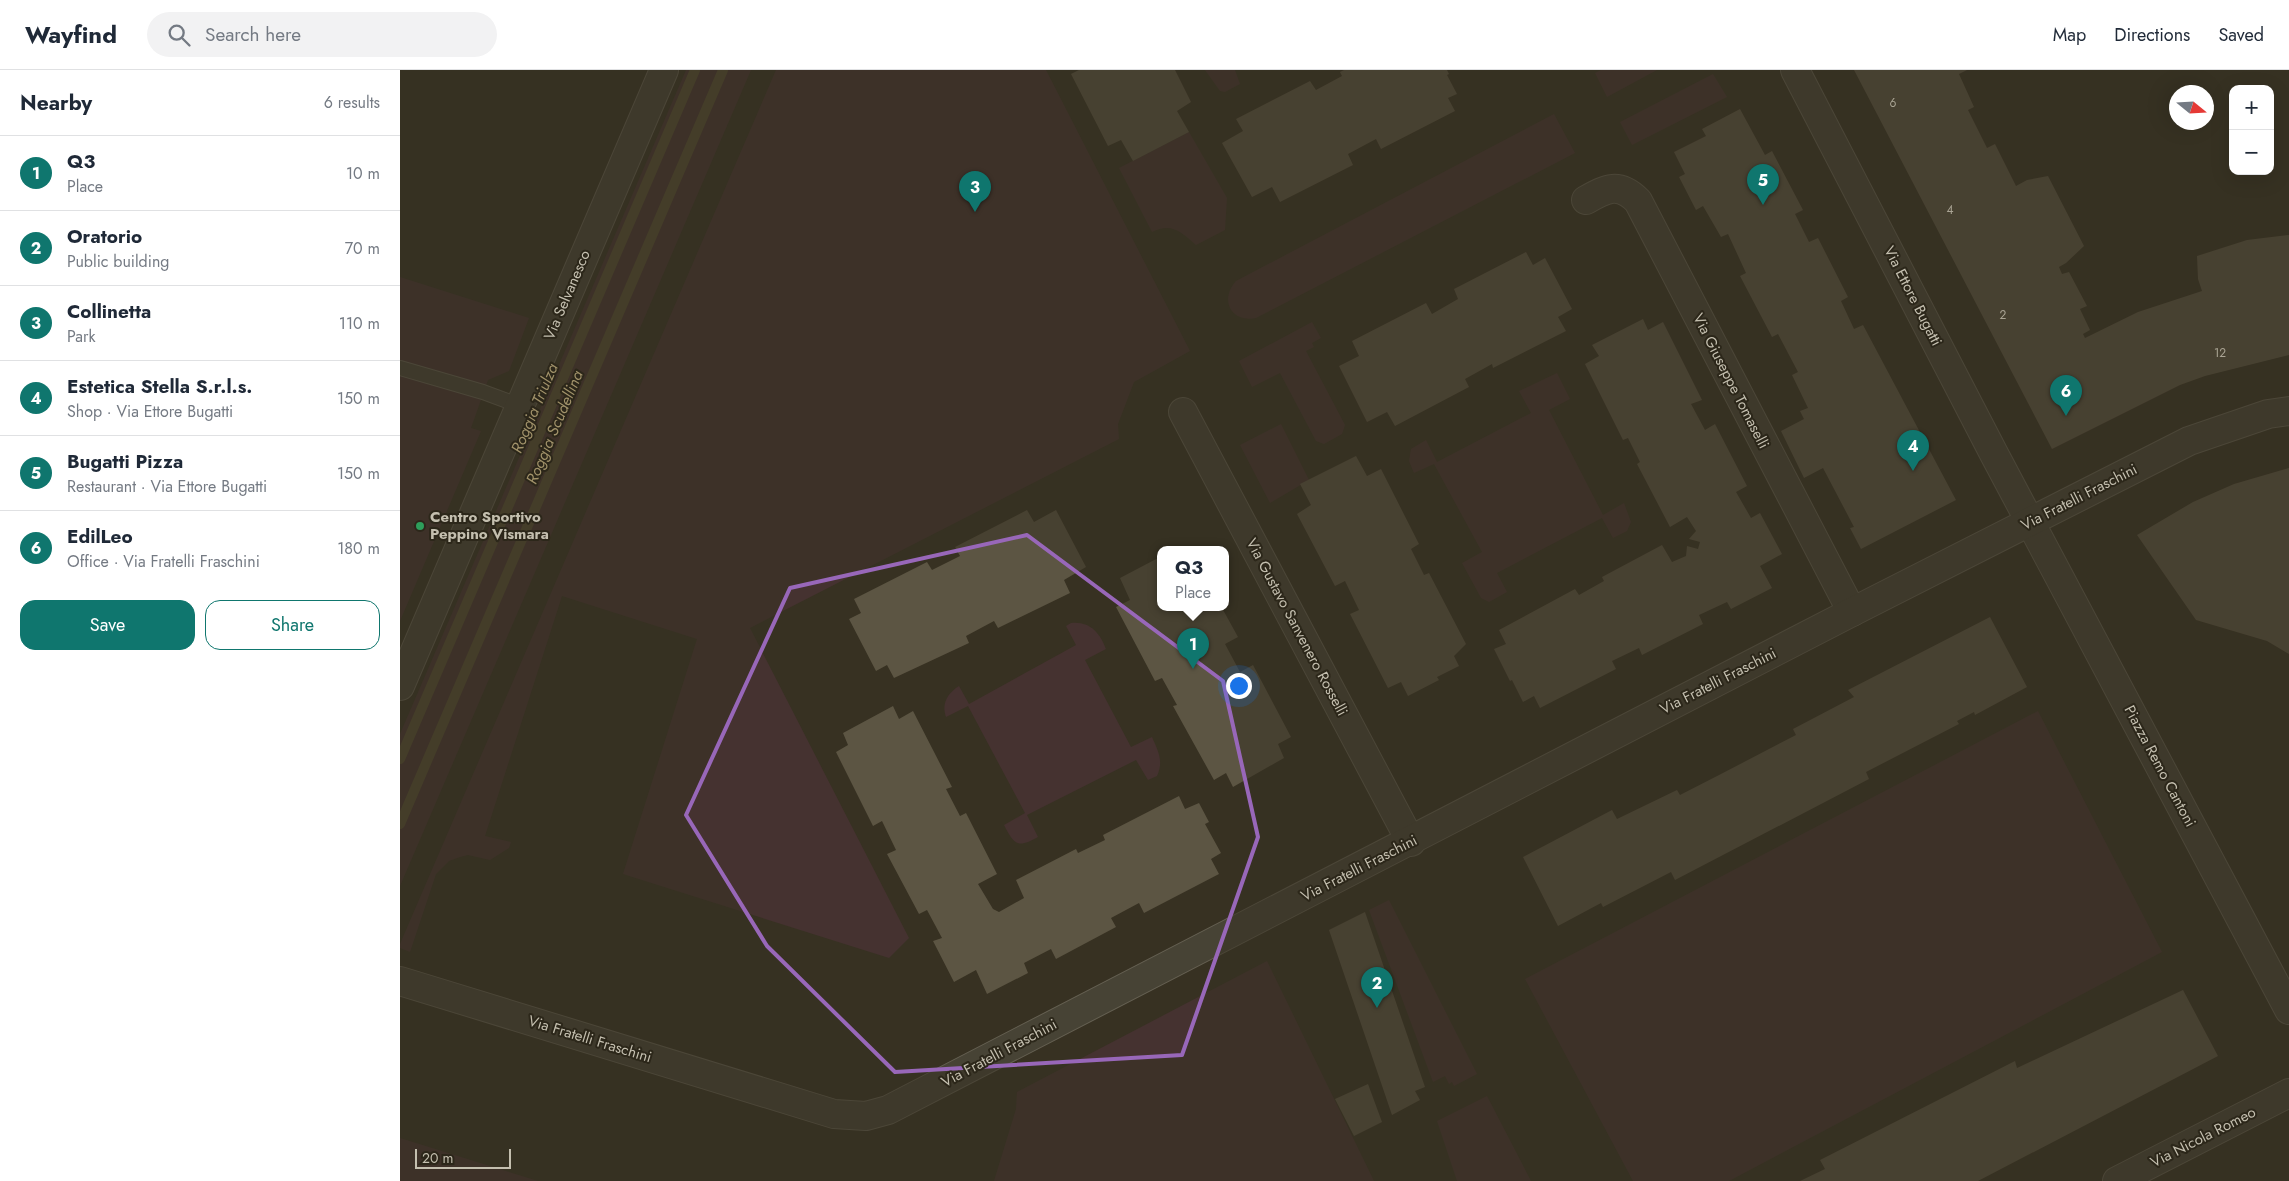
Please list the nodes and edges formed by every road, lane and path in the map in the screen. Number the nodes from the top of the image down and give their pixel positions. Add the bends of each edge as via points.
1 (664, 70) edge
2 (1795, 70) edge
3 (1586, 200) dead end
4 (400, 368) edge
5 (521, 406) junction
6 (2289, 411) edge
7 (1183, 412) dead end
8 (2031, 522) junction
9 (1852, 612) junction
10 (400, 686) edge
11 (1411, 842) junction
12 (400, 981) edge
13 (2289, 1010) edge
14 (2289, 1093) edge
15 (2117, 1181) edge

1 - 5 street, Via Selvanesco
2 - 8 street, Via Ettore Bugatti
3 - 9 street, Via Giuseppe Tomaselli via 1613,188 1630,193 1638,201
4 - 5 lane
5 - 10 street, Via Selvanesco
6 - 8 street, Via Fratelli Fraschini via 2268,414 2189,441
7 - 11 street, Via Gustavo Sanvenero Rosselli
8 - 9 street, Via Fratelli Fraschini
8 - 13 street, Piazza Remo Cantoni
9 - 11 street, Via Fratelli Fraschini
11 - 12 street, Via Fratelli Fraschini via 921,1094 888,1110 866,1116 834,1114
14 - 15 street, Via Nicola Romeo

